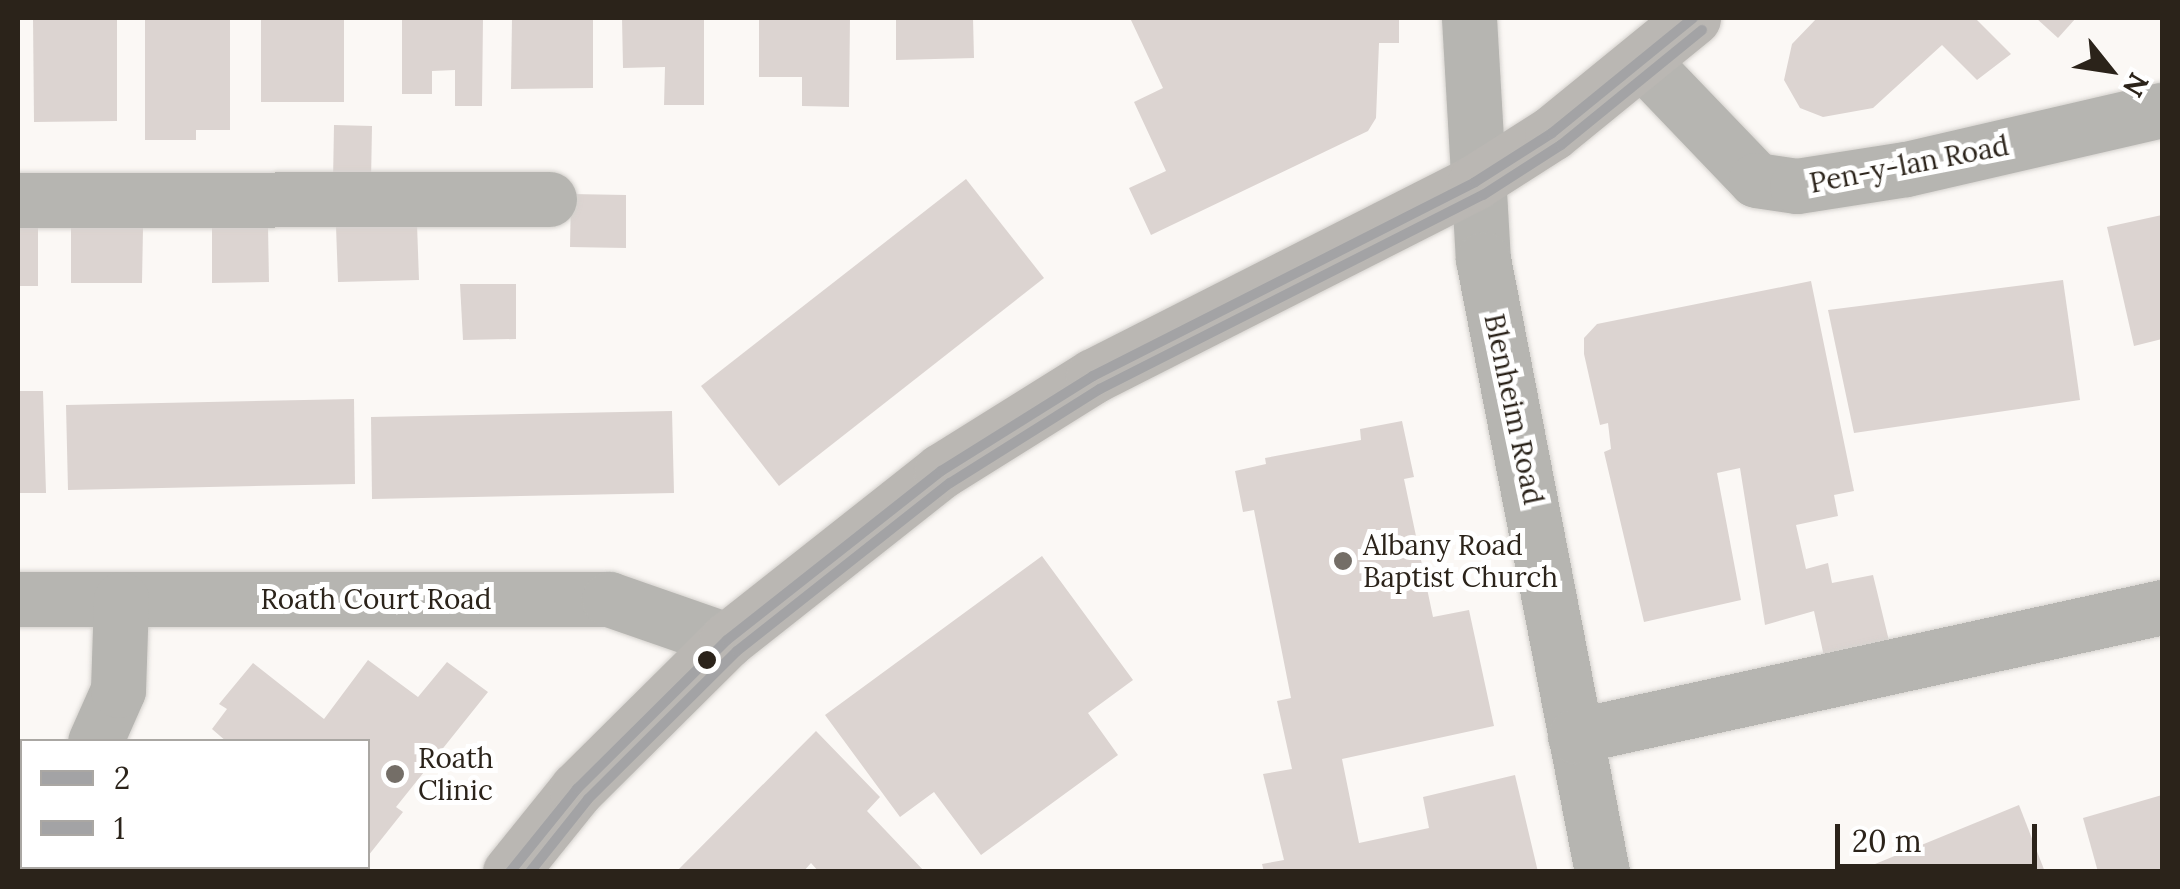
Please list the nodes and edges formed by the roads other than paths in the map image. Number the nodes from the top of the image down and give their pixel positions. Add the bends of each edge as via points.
1 (1469, 18) edge
2 (1692, 18) edge
3 (1643, 62) junction
4 (2162, 110) edge
5 (1475, 182) junction
6 (549, 199) dead end
7 (18, 200) edge
8 (18, 598) edge
9 (121, 600) junction
10 (2162, 607) edge
11 (728, 640) junction
12 (1576, 736) junction
13 (96, 739) edge
14 (510, 872) edge
15 (1602, 872) edge

1 - 5 street, Blenheim Road
2 - 3 main road
3 - 4 street, Pen-y-lan Road via 1756,180 1796,186 1906,169
3 - 5 main road
5 - 11 main road via 1094,376 941,471
5 - 12 street, Blenheim Road via 1483,258
6 - 7 street
8 - 9 street, Roath Court Road
9 - 11 street, Roath Court Road via 609,599
9 - 13 street via 118,690
10 - 12 street
11 - 14 main road via 576,788
12 - 15 street, Blenheim Road

